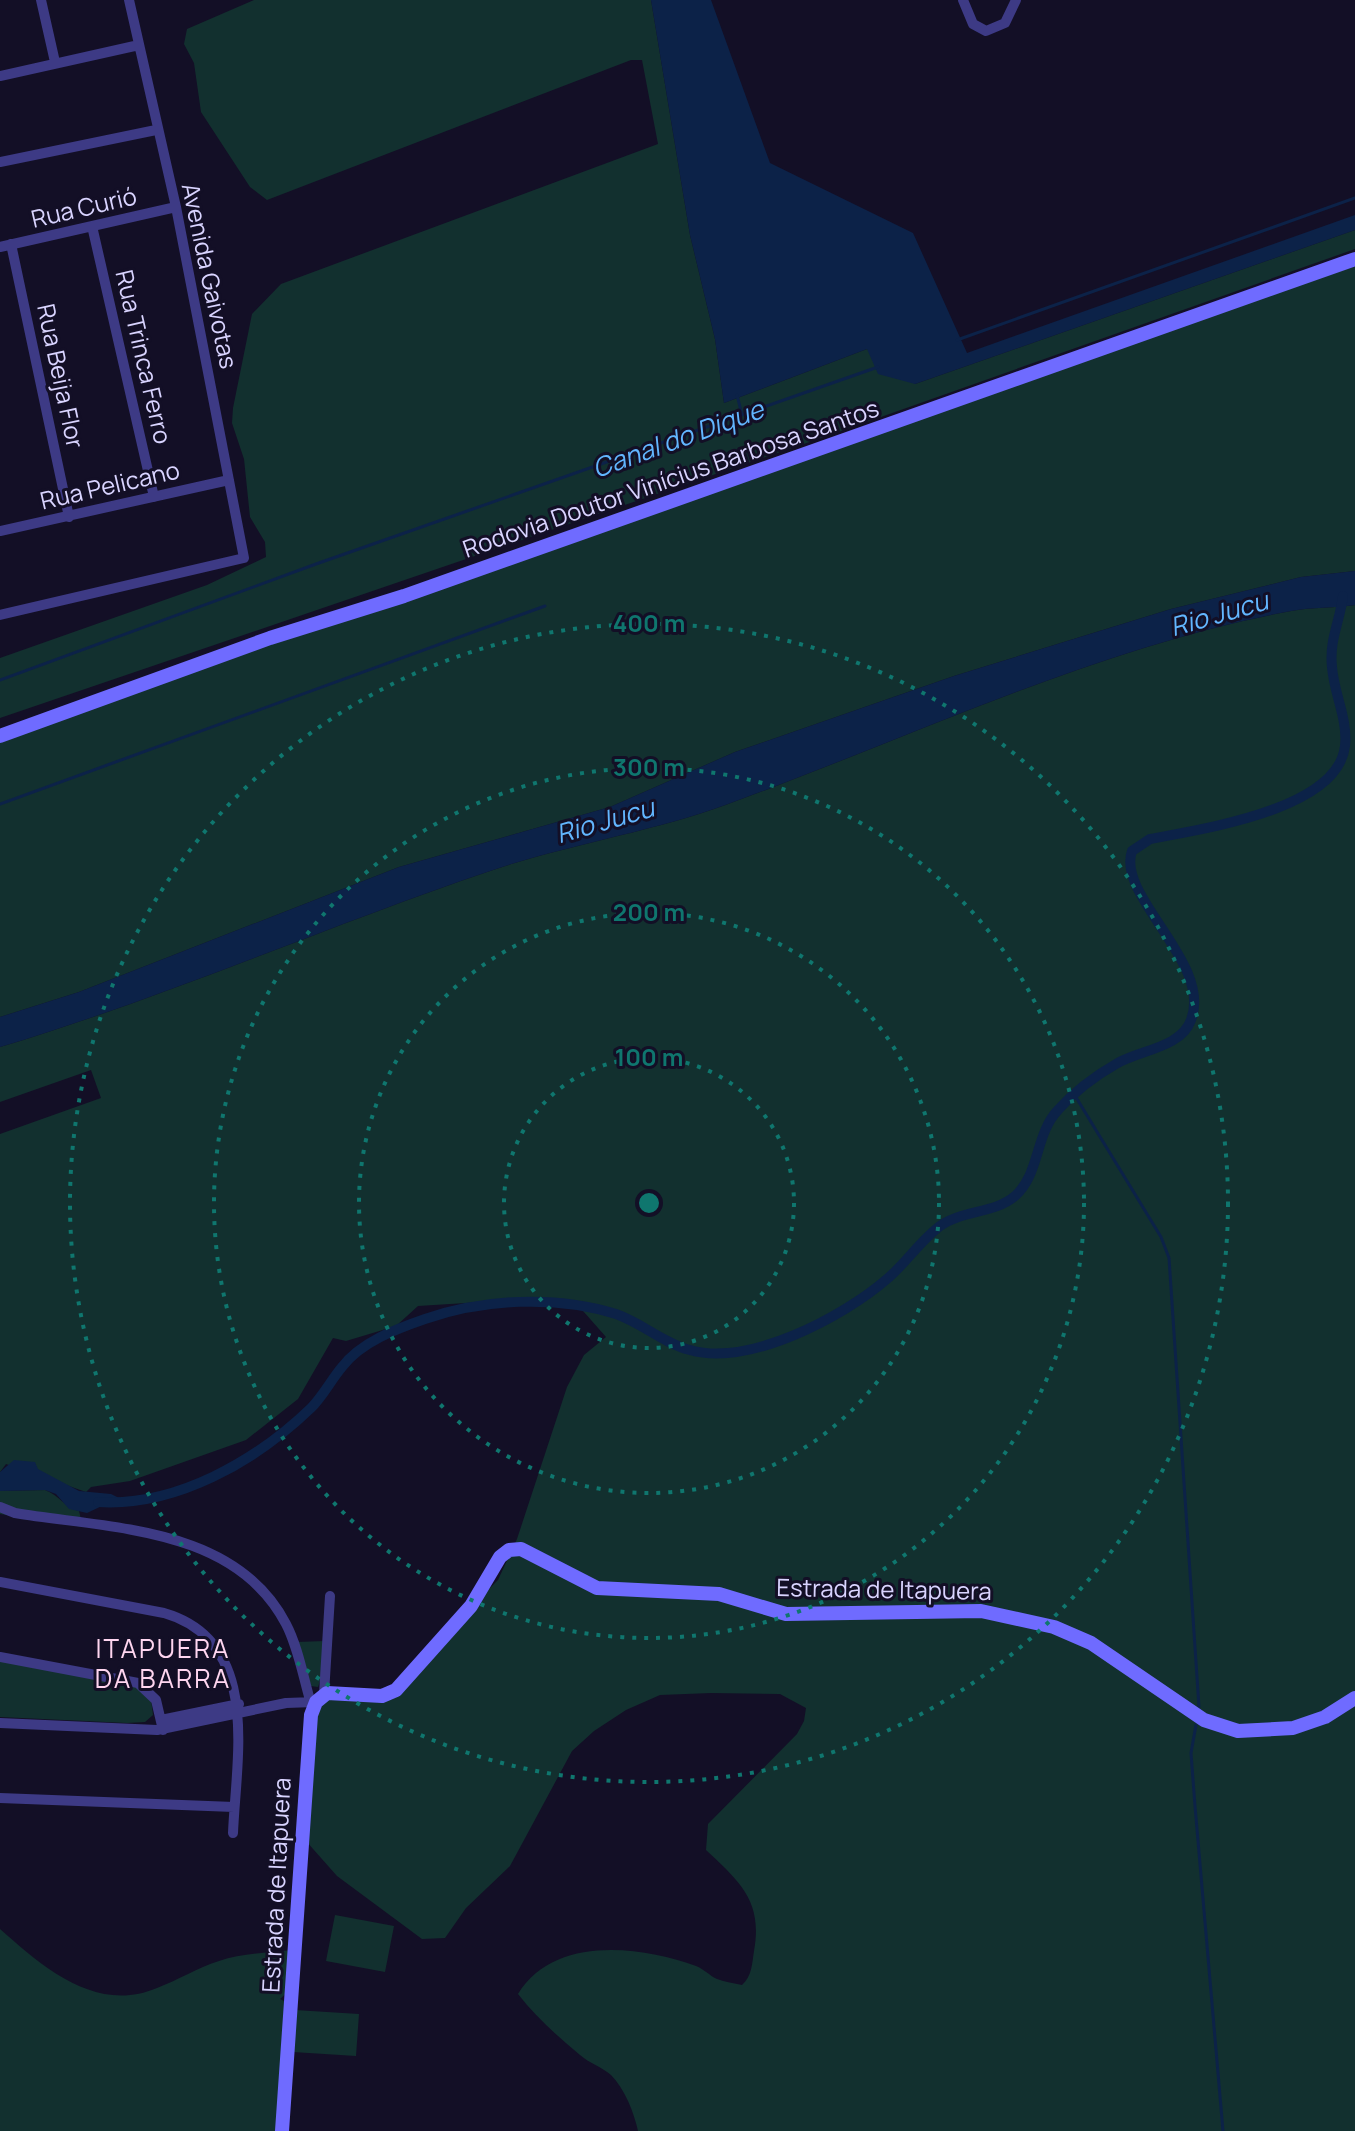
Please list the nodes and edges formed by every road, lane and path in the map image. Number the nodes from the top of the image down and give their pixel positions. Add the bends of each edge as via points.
1 (41, 0) edge
2 (129, 0) edge
3 (963, 0) edge
4 (1016, 0) edge
5 (139, 45) junction
6 (55, 62) junction
7 (0, 76) edge
8 (156, 130) junction
9 (0, 162) edge
10 (176, 207) junction
11 (92, 226) junction
12 (6, 246) edge
13 (1355, 259) edge
14 (229, 480) junction
15 (154, 497) junction
16 (69, 517) junction
17 (0, 531) edge
18 (0, 615) edge
19 (0, 736) edge
20 (0, 1507) edge
21 (0, 1582) edge
22 (330, 1596) dead end
23 (0, 1657) edge
24 (1355, 1698) edge
25 (317, 1699) junction
26 (239, 1710) junction
27 (0, 1723) edge
28 (162, 1725) junction
29 (0, 1798) edge
30 (234, 1807) junction
31 (233, 1833) dead end
32 (282, 2131) edge

1 - 6 street
2 - 5 street, Avenida Gaivotas
3 - 4 street via 970,20 986,31 1005,23
5 - 6 street
5 - 8 street, Avenida Gaivotas
6 - 7 street
8 - 9 street
8 - 10 street, Avenida Gaivotas
10 - 11 street, Rua Curió
10 - 14 street, Avenida Gaivotas
11 - 12 street, Rua Curió
11 - 15 street, Rua Trinca Ferro
12 - 16 street, Rua Beija Flor
13 - 19 street, Rodovia Doutor Vinícius Barbosa Santos
14 - 15 street, Rua Pelicano
14 - 18 street, Avenida Gaivotas via 244,548 241,561
15 - 16 street, Rua Pelicano
16 - 17 street, Rua Pelicano
20 - 25 street via 185,1541 228,1560 286,1623
21 - 26 street via 180,1618 215,1648
22 - 25 street
23 - 28 street via 138,1683 153,1695
24 - 25 street, Estrada de Itapuera via 1325,1717 1293,1728 1238,1731 1204,1720 1091,1643 1054,1627 981,1611 786,1614 719,1594 597,1588 515,1548 500,1557 471,1606 396,1690 382,1696 336,1692
25 - 26 street
25 - 32 street, Estrada de Itapuera via 307,1737
26 - 28 street
26 - 30 street
27 - 28 street
29 - 30 street
30 - 31 street

